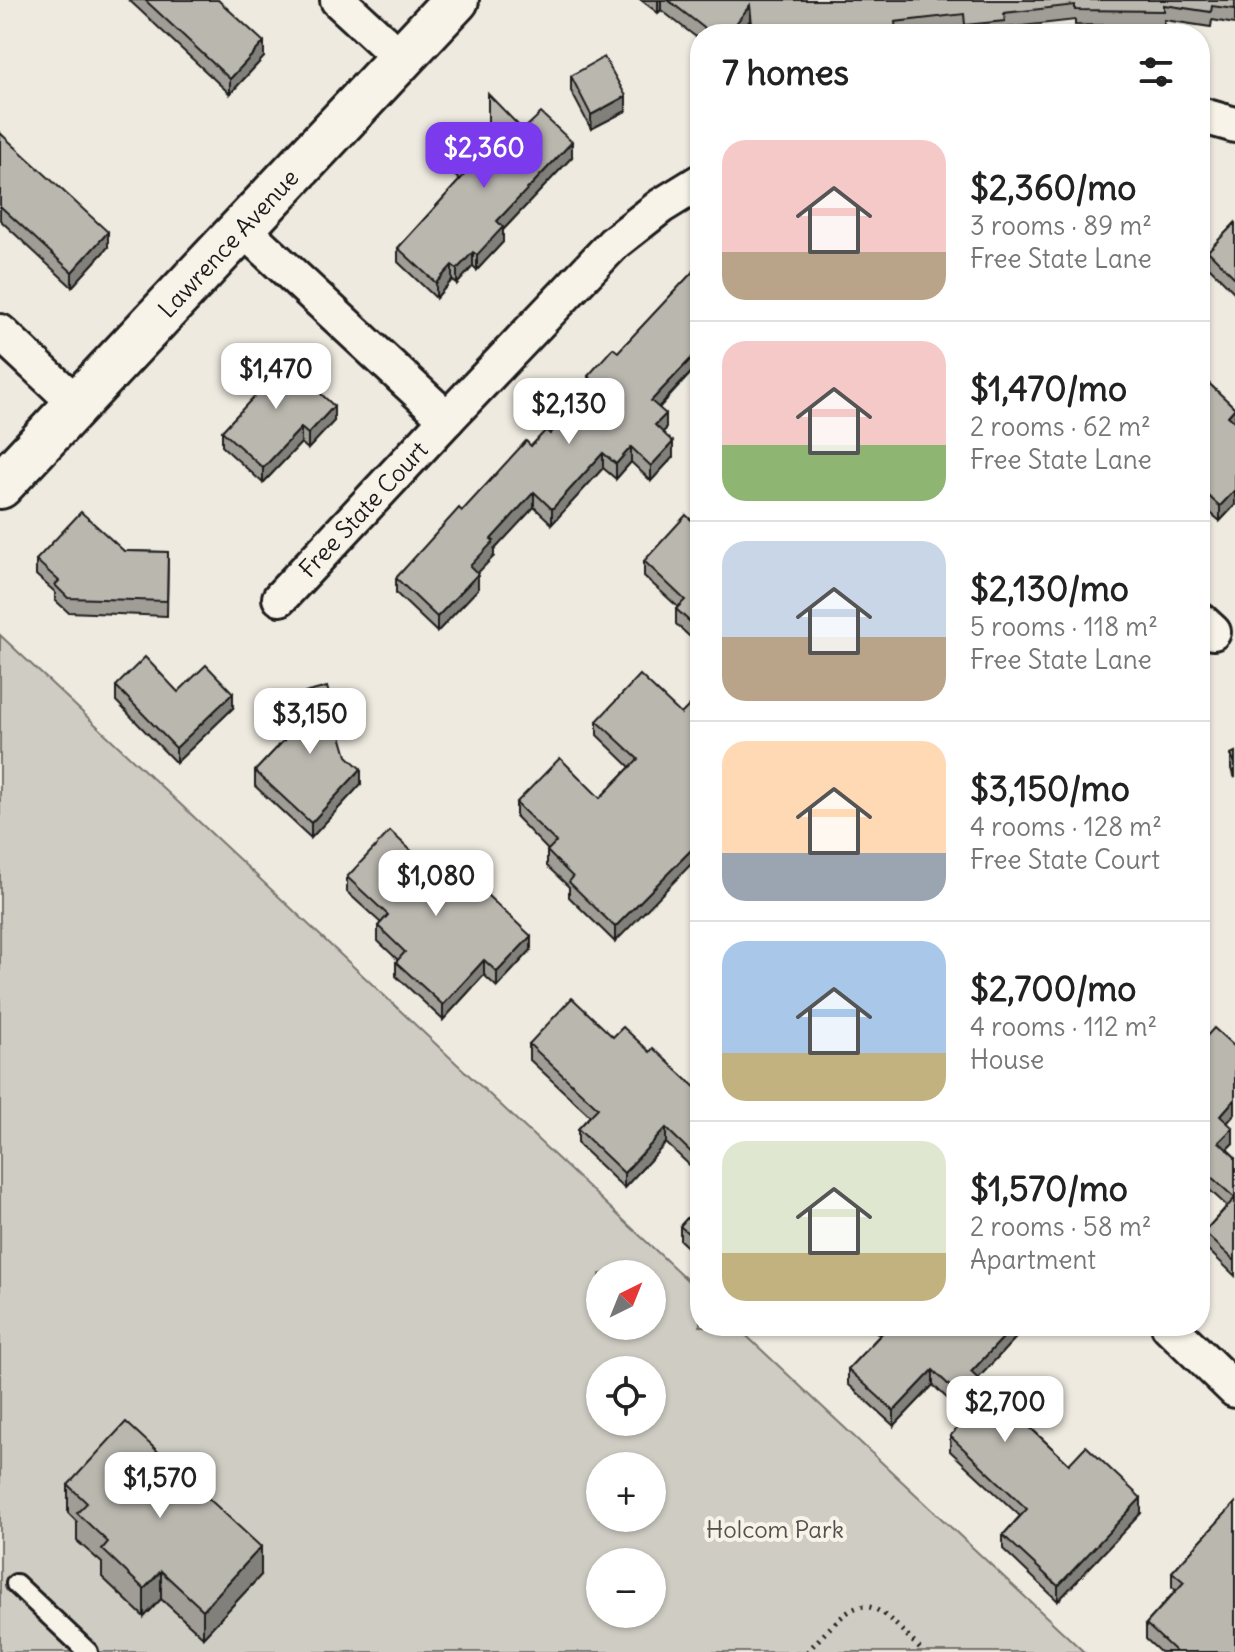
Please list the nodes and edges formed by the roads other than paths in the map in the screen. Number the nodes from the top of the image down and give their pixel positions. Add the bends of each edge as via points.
1 (338, 0) edge
2 (456, 0) edge
3 (401, 58) junction
4 (1210, 118) edge
5 (1235, 125) edge
6 (690, 188) edge
7 (242, 228) junction
8 (0, 332) edge
9 (77, 404) junction
10 (447, 419) junction
11 (0, 486) edge
12 (280, 598) dead end
13 (1179, 1336) edge
14 (1235, 1390) edge
15 (16, 1584) dead end
16 (88, 1652) edge

1 - 3 street
2 - 3 street, Lawrence Avenue
3 - 7 street, Lawrence Avenue
4 - 5 street
6 - 10 street, Free State Court via 614,243
7 - 9 street, Lawrence Avenue
7 - 10 street
8 - 9 street
9 - 11 street, Lawrence Avenue
10 - 12 street, Free State Court
13 - 14 street
15 - 16 lane

